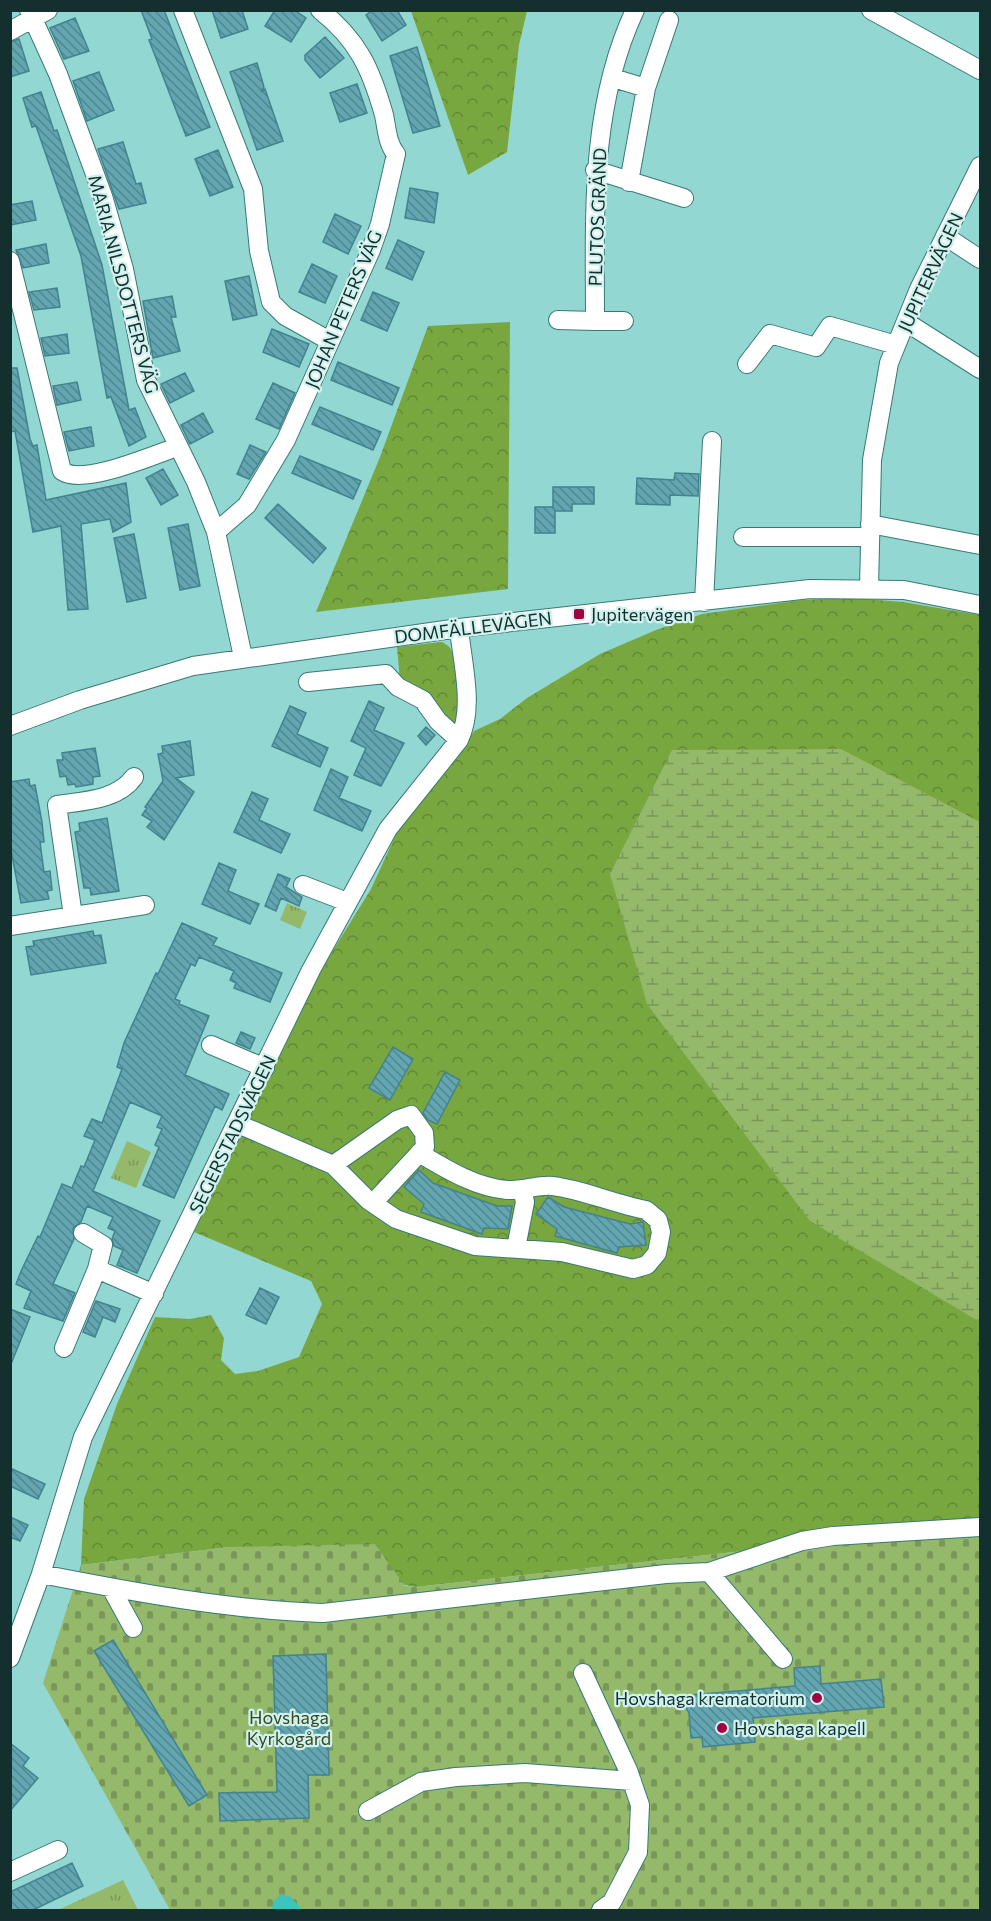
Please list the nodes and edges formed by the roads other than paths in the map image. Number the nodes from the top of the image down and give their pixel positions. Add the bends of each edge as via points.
1 (183, 10) edge
2 (320, 10) edge
3 (635, 10) edge
4 (871, 10) edge
5 (37, 13) edge
6 (669, 20) dead end
7 (10, 31) edge
8 (981, 70) edge
9 (613, 78) junction
10 (646, 88) junction
11 (981, 166) edge
12 (595, 170) junction
13 (629, 182) junction
14 (684, 198) dead end
15 (945, 237) junction
16 (981, 259) edge
17 (10, 261) edge
18 (558, 320) dead end
19 (595, 321) junction
20 (624, 321) dead end
21 (906, 322) junction
22 (328, 340) junction
23 (896, 345) junction
24 (747, 363) dead end
25 (981, 369) edge
26 (712, 441) dead end
27 (177, 447) junction
28 (870, 530) junction
29 (216, 532) junction
30 (743, 537) dead end
31 (981, 544) edge
32 (868, 588) junction
33 (705, 602) junction
34 (981, 605) edge
35 (459, 628) junction
36 (243, 657) junction
37 (308, 682) dead end
38 (10, 726) edge
39 (459, 740) junction
40 (134, 777) dead end
41 (303, 885) dead end
42 (346, 902) junction
43 (145, 905) dead end
44 (73, 916) junction
45 (10, 926) edge
46 (211, 1045) dead end
47 (265, 1068) junction
48 (238, 1124) junction
49 (419, 1153) junction
50 (333, 1164) junction
51 (522, 1190) junction
52 (373, 1203) junction
53 (83, 1233) dead end
54 (516, 1248) junction
55 (97, 1269) junction
56 (154, 1294) junction
57 (64, 1348) dead end
58 (981, 1527) edge
59 (709, 1572) junction
60 (40, 1574) junction
61 (111, 1588) junction
62 (17, 1619) edge
63 (133, 1628) dead end
64 (10, 1658) edge
65 (783, 1659) dead end
66 (583, 1673) dead end
67 (632, 1781) junction
68 (368, 1811) dead end
69 (58, 1850) dead end
70 (10, 1872) edge
71 (601, 1911) edge

1 - 22 street via 253,189 271,302 285,316
2 - 22 street, JOHAN PETERS VÄG via 354,42 366,62 381,104 389,146 396,154 380,224
3 - 9 street, PLUTOS GRÄND
4 - 8 street
5 - 7 street, MARIA NILSDOTTERS VÄG
5 - 27 street, MARIA NILSDOTTERS VÄG via 103,196 124,269 146,380
6 - 10 street
9 - 10 street
9 - 12 street, PLUTOS GRÄND
10 - 13 street
11 - 15 street, JUPITERVÄGEN
12 - 13 street
12 - 19 street, PLUTOS GRÄND
13 - 14 street
15 - 16 street
15 - 21 street, JUPITERVÄGEN
17 - 27 street via 62,471 75,477 120,467
18 - 19 street
19 - 20 street
21 - 23 street, JUPITERVÄGEN
21 - 25 street
22 - 29 street, JOHAN PETERS VÄG via 286,440 260,486 247,505
23 - 24 street via 830,326 816,347 770,334
23 - 28 street, JUPITERVÄGEN via 889,363 872,460
26 - 33 street
27 - 29 street, MARIA NILSDOTTERS VÄG
28 - 30 street
28 - 31 street
28 - 32 street, JUPITERVÄGEN
29 - 36 street, MARIA NILSDOTTERS VÄG
32 - 33 street, DOMFÄLLEVÄGEN via 810,589
32 - 34 street, DOMFÄLLEVÄGEN via 904,590
33 - 35 street, DOMFÄLLEVÄGEN
35 - 36 street, DOMFÄLLEVÄGEN
35 - 39 street, SEGERSTADSVÄGEN via 467,707 466,726
36 - 38 street, DOMFÄLLEVÄGEN via 135,683
37 - 39 street via 386,674 398,687 423,700
39 - 42 street, SEGERSTADSVÄGEN via 388,829
40 - 44 street via 111,795 57,805
41 - 42 street
42 - 47 street, SEGERSTADSVÄGEN
43 - 44 street
44 - 45 street
46 - 47 street
47 - 48 street, SEGERSTADSVÄGEN
48 - 50 street
48 - 56 street, SEGERSTADSVÄGEN
49 - 50 street via 424,1147 424,1133 411,1115 397,1120
49 - 51 street via 481,1184
49 - 52 street
50 - 52 street
51 - 54 street via 525,1202
51 - 54 street via 550,1185 646,1210 658,1220 662,1233 657,1254 646,1265 633,1269 562,1252
52 - 54 street via 422,1230 475,1246
53 - 55 street via 103,1245
55 - 56 street
55 - 57 street
56 - 60 street, SEGERSTADSVÄGEN via 83,1437
58 - 59 street via 823,1537
59 - 61 street via 323,1613 278,1612
59 - 65 street
60 - 61 street
60 - 62 street, SEGERSTADSVÄGEN
61 - 63 street
62 - 64 street, SEGERSTADSVÄGEN
66 - 67 street
67 - 68 street via 525,1773 456,1777 421,1782
67 - 71 street via 640,1805 638,1852 612,1902
69 - 70 street

